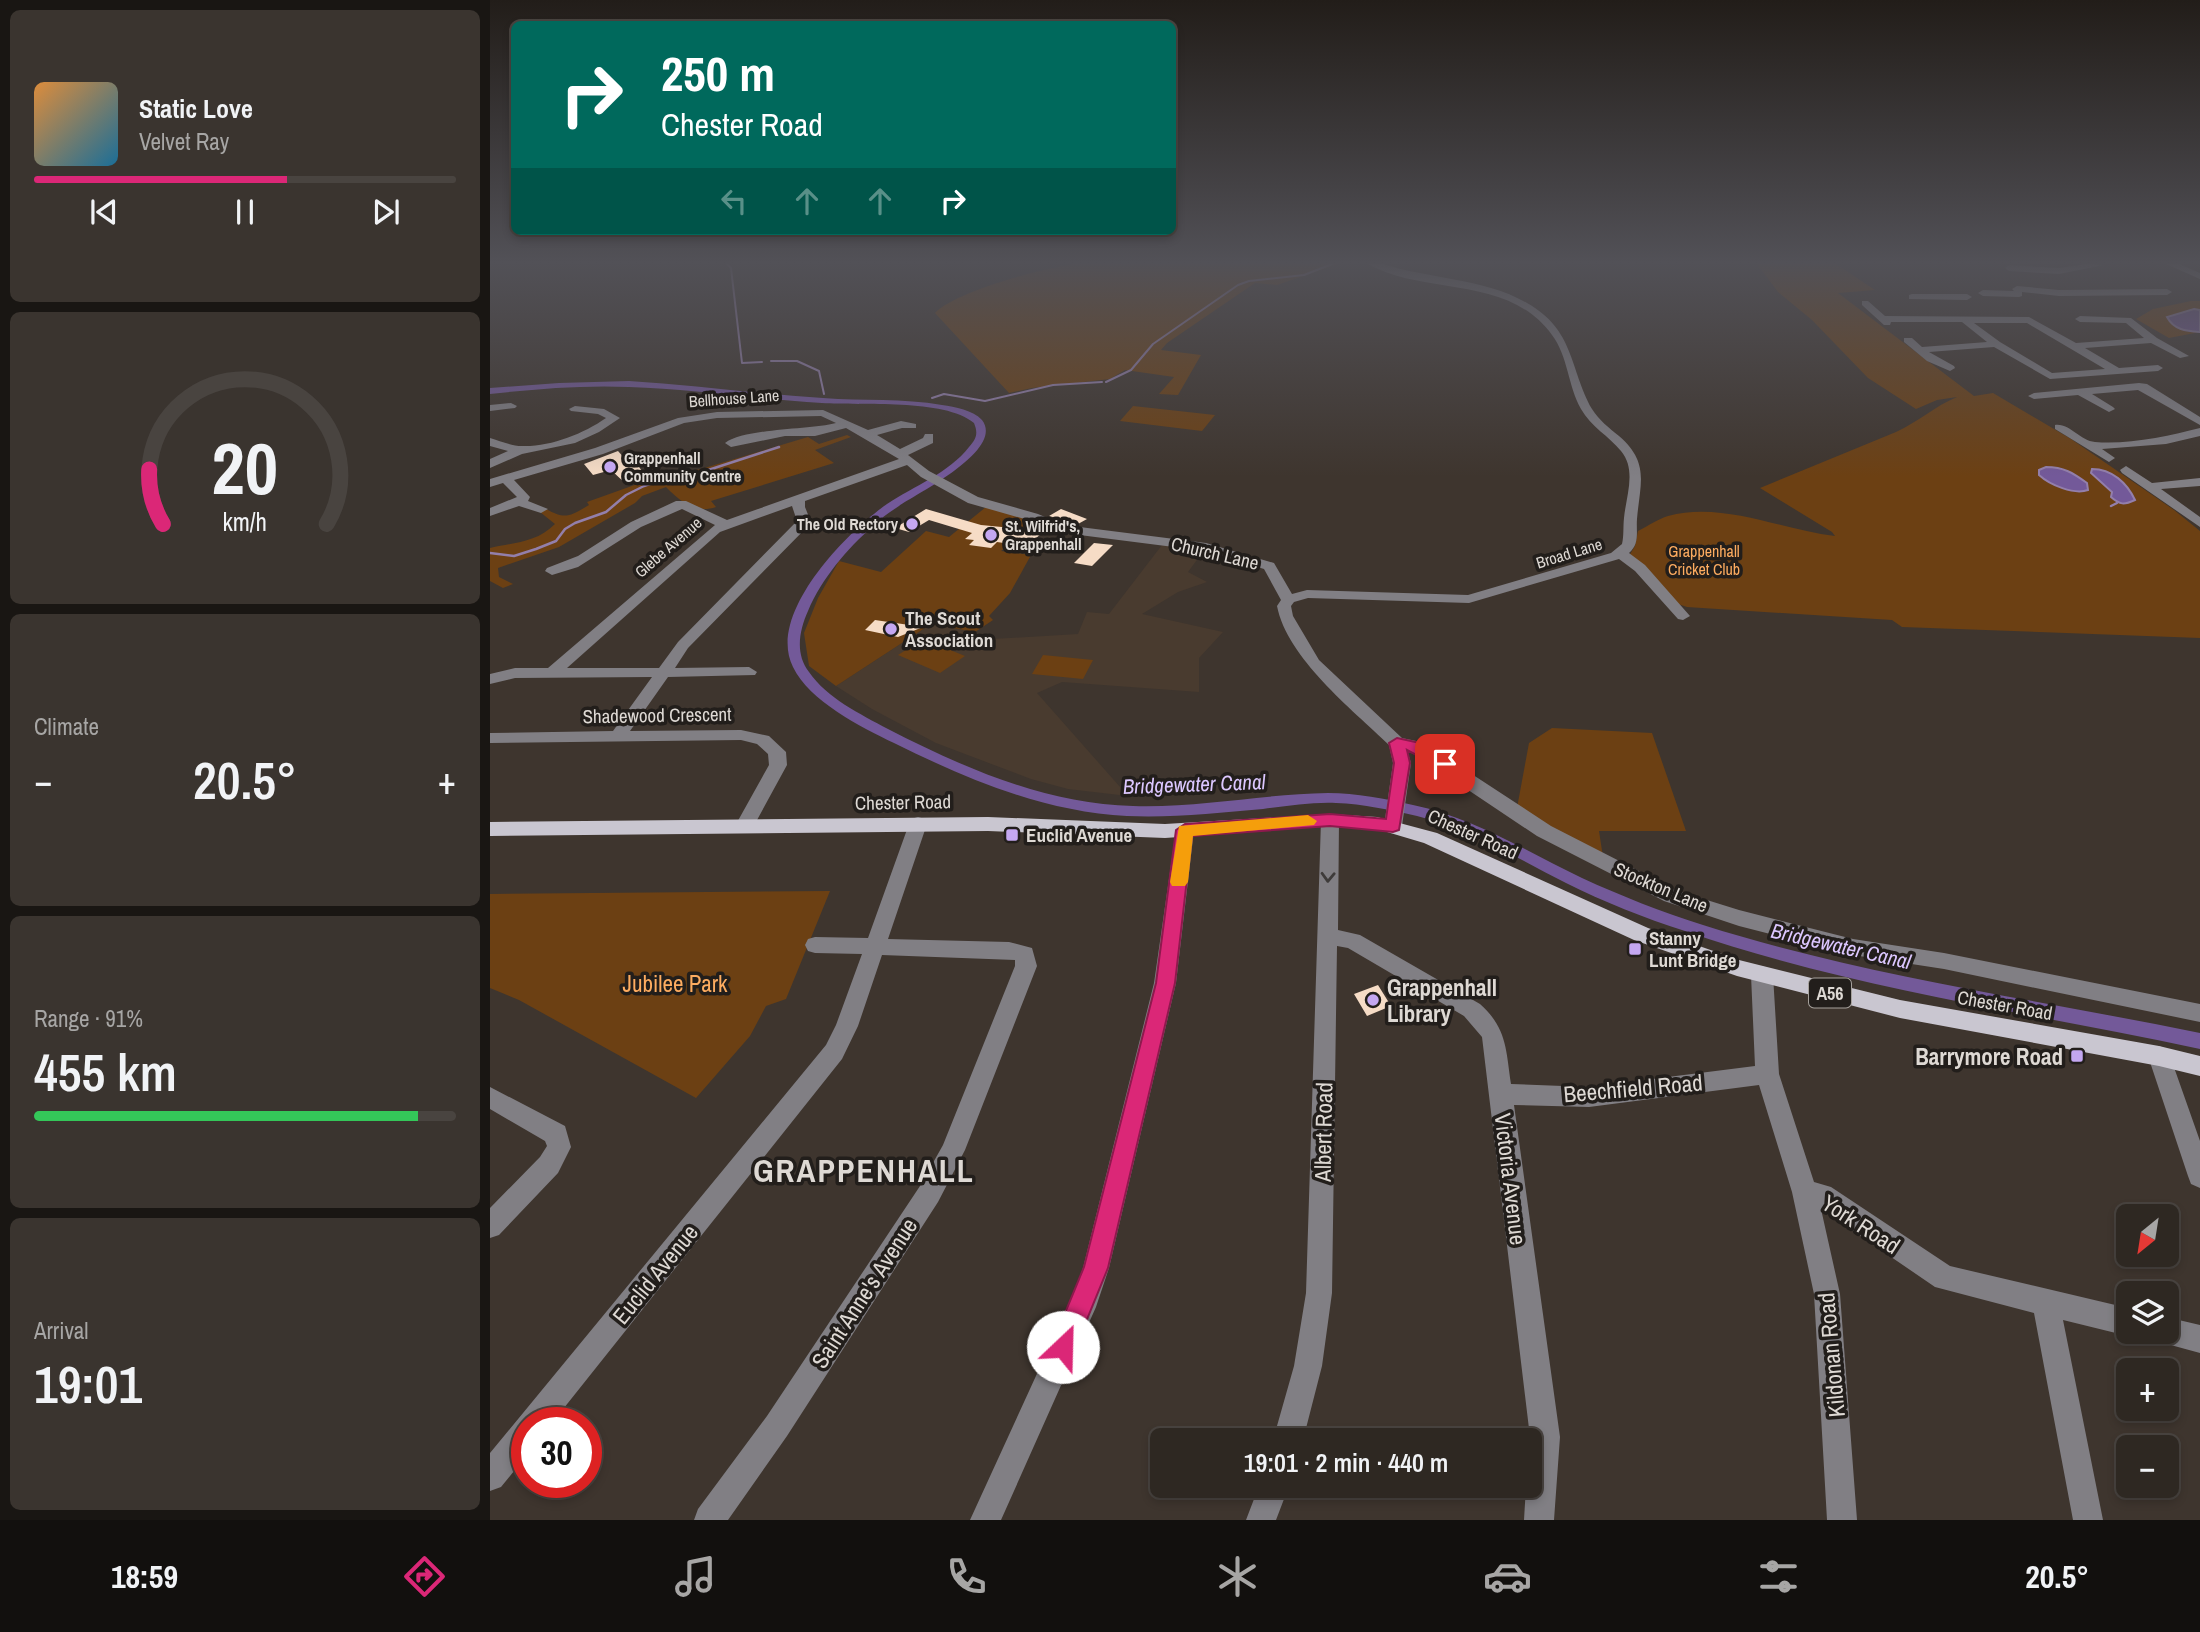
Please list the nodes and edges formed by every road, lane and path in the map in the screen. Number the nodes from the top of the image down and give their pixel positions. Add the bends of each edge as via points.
1 (1558, 335) edge
2 (1984, 335) edge
3 (2060, 335) edge
4 (2147, 335) edge
5 (1908, 340) dead end
6 (2153, 340) junction
7 (1996, 344) junction
8 (2073, 346) junction
9 (1919, 350) junction
10 (2184, 356) dead end
11 (1950, 368) dead end
12 (2158, 368) dead end
13 (2117, 371) junction
14 (2050, 376) junction
15 (2026, 380) dead end
16 (2079, 391) junction
17 (2034, 396) dead end
18 (510, 406) dead end
19 (490, 408) edge
20 (575, 409) dead end
21 (2109, 409) dead end
22 (2194, 415) edge
23 (2200, 422) edge
24 (848, 424) junction
25 (912, 426) dead end
26 (2059, 427) dead end
27 (2200, 432) edge
28 (866, 435) junction
29 (929, 436) dead end
30 (490, 442) edge
31 (731, 443) dead end
32 (2090, 446) junction
33 (520, 450) junction
34 (904, 457) junction
35 (2109, 458) dead end
36 (490, 464) edge
37 (2126, 470) dead end
38 (506, 479) junction
39 (936, 479) joint
40 (2200, 482) edge
41 (490, 483) edge
42 (2148, 487) junction
43 (799, 500) junction
44 (519, 502) junction
45 (541, 509) dead end
46 (490, 512) edge
47 (2200, 523) edge
48 (726, 525) junction
49 (626, 531) junction
50 (645, 537) dead end
51 (1621, 554) junction
52 (552, 571) dead end
53 (1289, 599) junction
54 (1683, 616) dead end
55 (553, 672) junction
56 (663, 672) junction
57 (749, 672) dead end
58 (490, 679) edge
59 (618, 736) junction
60 (490, 738) edge
61 (1397, 743) junction
62 (1396, 813) junction
63 (1330, 820) junction
64 (918, 824) junction
65 (744, 826) junction
66 (490, 829) edge
67 (1185, 830) junction
68 (1326, 935) junction
69 (815, 945) dead end
70 (876, 945) junction
71 (1762, 975) junction
72 (2200, 1013) edge
73 (2159, 1056) junction
74 (2200, 1066) edge
75 (1767, 1074) junction
76 (1500, 1094) junction
77 (490, 1097) edge
78 (2200, 1176) edge
79 (1805, 1192) junction
80 (490, 1226) edge
81 (2046, 1301) junction
82 (2116, 1319) edge
83 (2179, 1334) edge
84 (2200, 1339) edge
85 (546, 1407) edge
86 (1291, 1428) edge
87 (511, 1450) edge
88 (490, 1476) edge
89 (1269, 1498) edge
90 (709, 1520) edge
91 (985, 1520) edge
92 (1261, 1520) edge
93 (1539, 1520) edge
94 (1842, 1520) edge
95 (2088, 1520) edge

1 - 51 street, Broad Lane via 1586,408 1635,465 1630,541
2 - 7 street
3 - 8 street
4 - 6 street
5 - 9 street
6 - 8 street
6 - 10 street
7 - 9 street
7 - 14 street
8 - 13 street
9 - 11 street
12 - 13 street
13 - 14 street
14 - 15 street
16 - 17 street
16 - 21 street
16 - 22 street via 2141,386
18 - 19 street
20 - 33 street via 600,411 614,418 600,429
22 - 23 street
24 - 28 street, Bellhouse Lane
24 - 31 street
24 - 38 street, Bellhouse Lane via 822,413 804,412 699,416
25 - 28 street via 901,424
26 - 32 street
27 - 32 street via 2166,440
28 - 34 street, Bellhouse Lane
29 - 34 street, Glebe Avenue
30 - 33 street
32 - 35 street
33 - 36 street
34 - 39 street, Bellhouse Lane
34 - 43 street, Glebe Avenue
37 - 42 street
38 - 41 street, Bellhouse Lane
38 - 44 street via 524,497
39 - 53 street, Church Lane via 973,500 1061,529 1206,547 1269,566 1277,572 1282,594
40 - 42 street
42 - 47 street
43 - 48 street, Glebe Avenue
43 - 56 street via 804,522 683,645
44 - 45 street
44 - 46 street
48 - 49 street via 681,504
48 - 55 street, Glebe Avenue via 715,529
49 - 50 street
49 - 52 street via 603,549
51 - 53 street, Broad Lane via 1469,599 1307,594
51 - 54 street via 1640,568
53 - 61 street, Church Lane via 1284,606 1286,616 1312,663
55 - 56 street
55 - 58 street
56 - 57 street
56 - 59 street
59 - 60 street, Shadewood Crescent
59 - 65 street, Shadewood Crescent via 741,735 771,745 778,765
61 - 62 street via 1402,763
61 - 72 street, Stockton Lane via 1426,752 1544,831 1694,903 1853,947
62 - 63 main road, Chester Road / A56
62 - 71 main road, Chester Road / A56 via 1444,844 1641,934
63 - 67 main road, Chester Road / A56
63 -> 68 street, Albert Road
64 - 65 main road, Chester Road / A56
64 - 67 main road, Chester Road / A56
64 - 70 street, Euclid Avenue
65 - 66 main road, Chester Road / A56
67 - 91 street via 1165,983 1094,1275
68 - 76 street, Victoria Avenue via 1353,941 1472,1010 1493,1036
68 - 86 street, Albert Road via 1319,1293 1308,1366
69 - 70 street
70 - 85 street, Euclid Avenue via 834,1052
70 - 90 street, Saint Anne's Avenue via 1009,950 1025,954 1026,966 954,1150 929,1194 777,1426
71 - 73 main road, Chester Road / A56 via 1900,1009
71 - 75 street, York Road
73 - 74 main road, Chester Road / A56
73 - 78 street
75 - 76 street, Beechfield Road via 1588,1097
75 - 79 street, York Road
76 - 93 street, Victoria Avenue via 1545,1437
77 - 80 street via 556,1134 559,1147 549,1165
79 - 81 street, York Road via 1822,1195 1944,1278
79 - 94 street, Kildonan Road via 1827,1294
81 - 82 street, York Road
81 - 95 street
83 - 84 street
87 - 88 street
89 - 92 street

